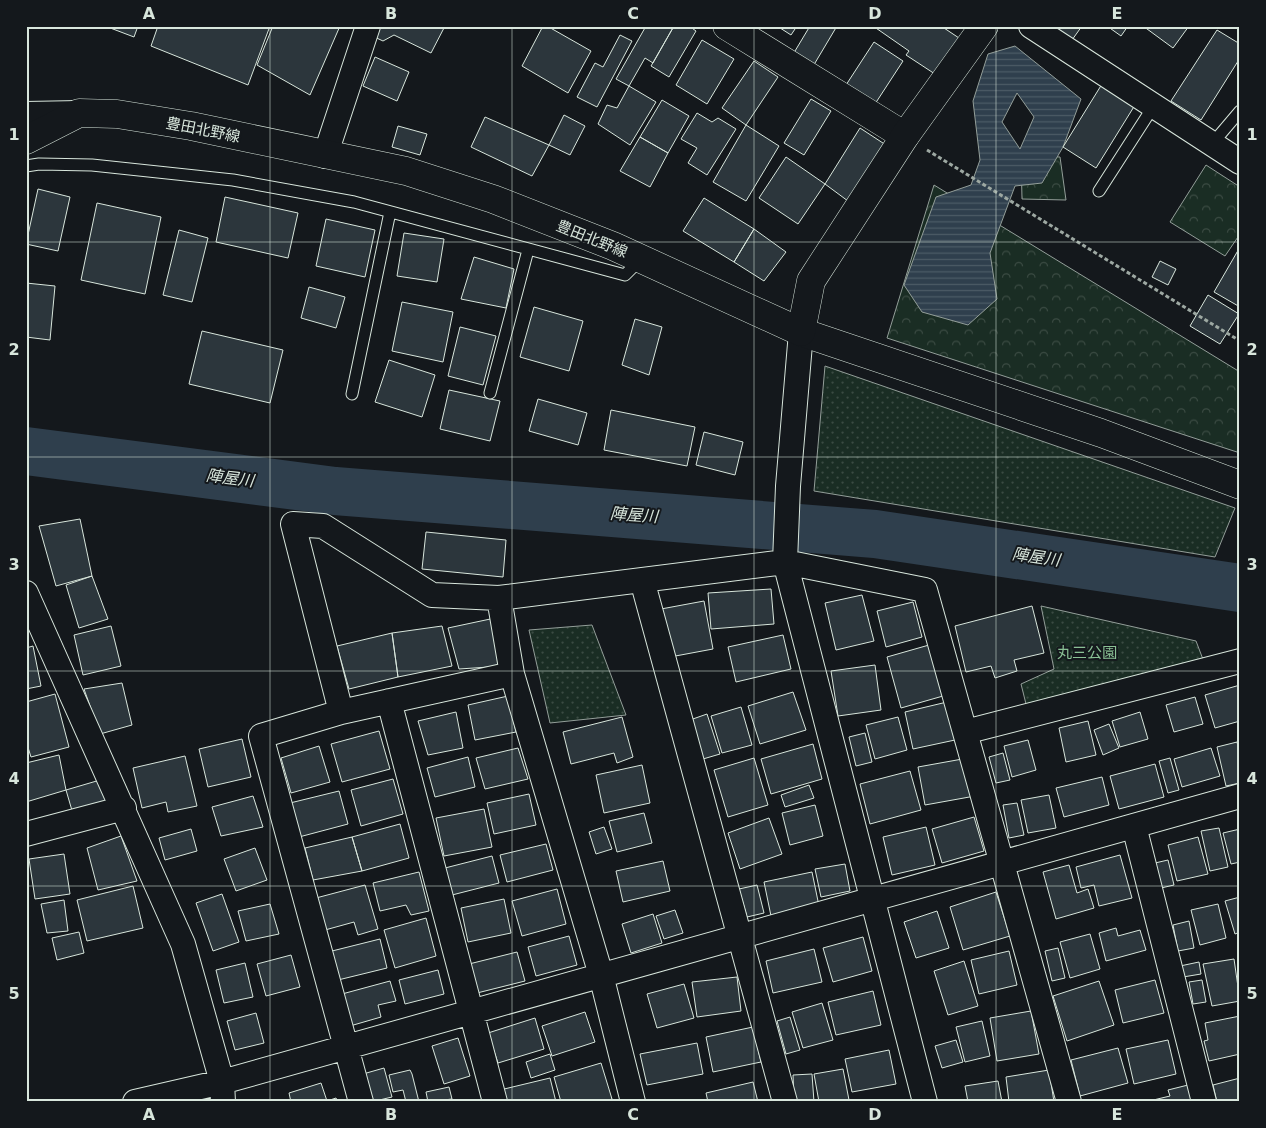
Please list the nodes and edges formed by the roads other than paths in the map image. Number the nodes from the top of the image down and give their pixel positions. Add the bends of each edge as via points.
1 (368, 26) edge
2 (727, 26) edge
3 (984, 26) edge
4 (1031, 26) edge
5 (1153, 107) junction
6 (1240, 111) edge
7 (79, 113) junction
8 (26, 114) edge
9 (905, 136) junction
10 (26, 140) edge
11 (1212, 144) junction
12 (325, 156) junction
13 (1240, 162) edge
14 (26, 166) edge
15 (1100, 191) dead end
16 (390, 212) junction
17 (528, 250) junction
18 (641, 259) junction
19 (801, 332) junction
20 (490, 393) dead end
21 (352, 394) dead end
22 (1240, 484) edge
23 (785, 552) junction
24 (642, 580) junction
25 (26, 593) edge
26 (499, 598) junction
27 (1240, 661) edge
28 (512, 674) junction
29 (389, 701) junction
30 (341, 712) junction
31 (965, 732) junction
32 (1240, 796) edge
33 (124, 808) junction
34 (1134, 826) junction
35 (26, 834) edge
36 (1002, 863) junction
37 (872, 899) junction
38 (740, 937) junction
39 (601, 975) junction
40 (471, 1012) junction
41 (346, 1047) junction
42 (222, 1092) edge
43 (135, 1102) edge
44 (361, 1102) edge
45 (495, 1102) edge
46 (632, 1102) edge
47 (785, 1102) edge
48 (925, 1102) edge
49 (1068, 1102) edge
50 (1204, 1102) edge

1 - 12 street
2 - 9 main road
3 - 9 main road
4 - 5 street
5 - 11 street
5 - 15 lane
6 - 11 lane
7 - 8 street
7 - 10 main road, 豊田北野線
7 - 12 main road, 豊田北野線 via 117,114 191,126
9 - 19 main road via 811,281
11 - 13 street
12 - 18 main road, 豊田北野線 via 406,171 493,199
14 - 16 lane via 92,165 233,180 354,202
16 - 17 lane
16 - 21 lane
17 - 18 lane via 625,275
17 - 20 lane
18 - 19 main road, 豊田北野線
19 - 22 main road, 豊田北野線 via 1101,433
19 - 23 street
23 - 24 street
23 - 31 street via 924,590
23 - 37 street
24 - 26 street
24 - 38 street
25 - 33 street
26 - 28 street
26 - 30 street via 432,595 323,526 293,524
27 - 31 street
28 - 29 street
28 - 39 street
29 - 30 street
29 - 40 street
30 - 41 street via 262,736
31 - 36 street
32 - 34 street
33 - 35 street
33 - 42 street via 184,944
34 - 36 street
34 - 50 street
36 - 37 street
36 - 49 street
37 - 38 street
37 - 48 street
38 - 39 street
38 - 47 street
39 - 40 street
39 - 46 street
40 - 41 street
40 - 45 street
41 - 42 street
41 - 44 street
42 - 43 street

